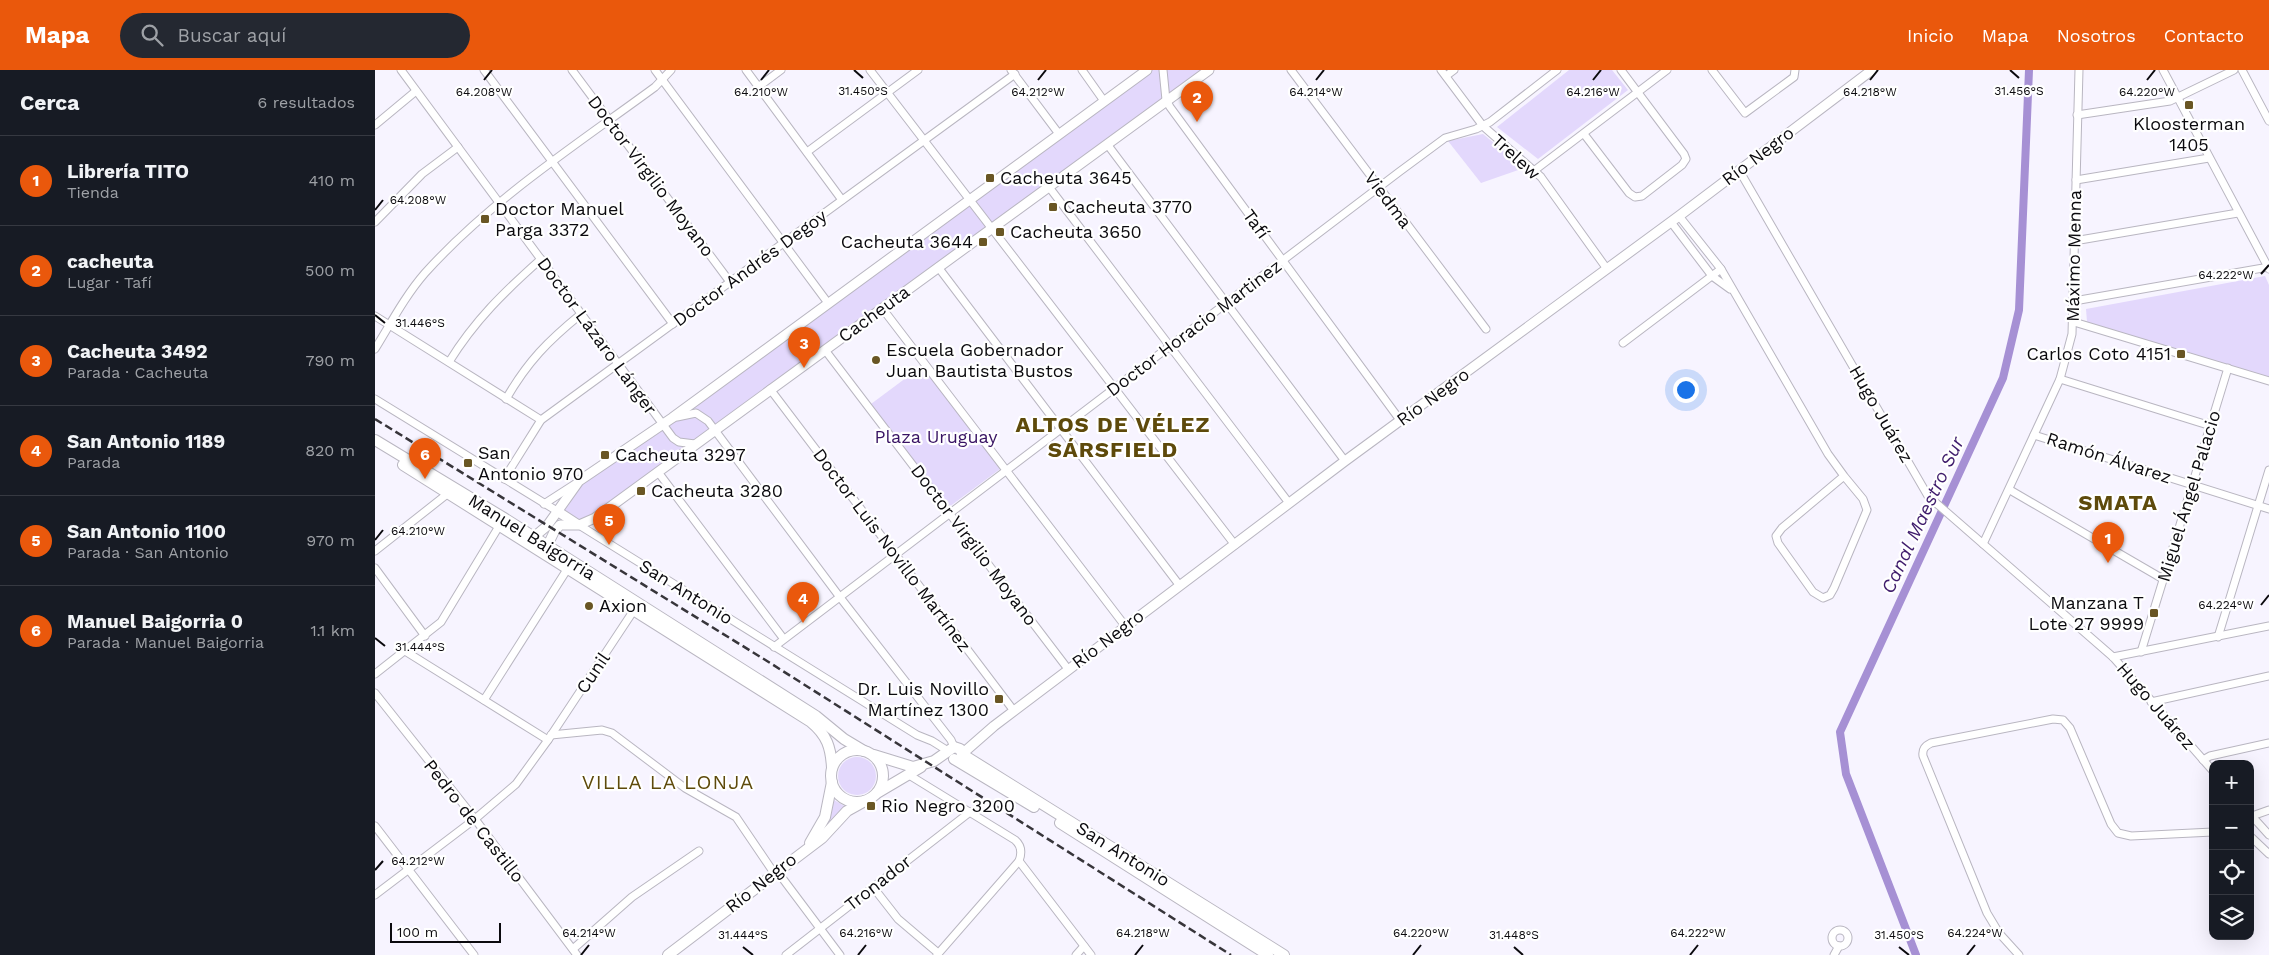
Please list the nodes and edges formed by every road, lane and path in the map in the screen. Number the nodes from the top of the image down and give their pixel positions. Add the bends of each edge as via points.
1 (401, 70) edge
2 (484, 70) edge
3 (572, 70) edge
4 (655, 70) edge
5 (671, 70) edge
6 (746, 70) edge
7 (781, 70) edge
8 (870, 70) edge
9 (918, 70) edge
10 (1081, 70) edge
11 (1147, 70) edge
12 (1163, 70) edge
13 (1209, 70) edge
14 (1291, 70) edge
15 (1454, 70) edge
16 (1557, 70) edge
17 (1621, 70) edge
18 (1667, 70) edge
19 (1712, 70) edge
20 (1872, 70) edge
21 (2079, 70) edge
22 (2163, 70) edge
23 (2234, 70) edge
24 (2242, 70) edge
25 (1013, 72) edge
26 (1795, 72) edge
27 (1443, 73) edge
28 (662, 80) junction
29 (758, 87) junction
30 (416, 91) junction
31 (1637, 92) junction
32 (887, 93) junction
33 (2178, 98) junction
34 (1166, 100) junction
35 (1105, 101) junction
36 (2077, 116) junction
37 (609, 120) junction
38 (2269, 121) edge
39 (375, 125) edge
40 (1483, 126) junction
41 (1059, 134) junction
42 (1583, 134) junction
43 (924, 140) junction
44 (1107, 144) junction
45 (458, 147) junction
46 (807, 152) junction
47 (2209, 158) junction
48 (553, 162) junction
49 (1535, 170) junction
50 (1739, 170) junction
51 (2076, 180) junction
52 (1049, 186) junction
53 (1379, 188) junction
54 (970, 199) junction
55 (843, 200) junction
56 (499, 203) junction
57 (2238, 213) junction
58 (1679, 216) junction
59 (375, 222) edge
60 (1671, 222) junction
61 (992, 228) junction
62 (2074, 241) junction
63 (784, 243) junction
64 (541, 259) junction
65 (1283, 260) junction
66 (938, 267) junction
67 (2269, 267) edge
68 (1607, 269) junction
69 (1721, 269) junction
70 (1712, 276) junction
71 (730, 282) junction
72 (1733, 290) junction
73 (2074, 300) junction
74 (828, 303) junction
75 (1227, 303) junction
76 (882, 308) junction
77 (581, 314) junction
78 (375, 316) edge
79 (2074, 322) junction
80 (673, 324) junction
81 (389, 325) junction
82 (1485, 329) dead end
83 (1623, 343) dead end
84 (1170, 346) junction
85 (375, 349) edge
86 (825, 350) junction
87 (449, 362) junction
88 (618, 364) junction
89 (2228, 368) junction
90 (2061, 379) junction
91 (2269, 381) edge
92 (1115, 388) junction
93 (770, 389) junction
94 (375, 398) edge
95 (506, 399) junction
96 (672, 418) junction
97 (541, 420) junction
98 (1401, 420) junction
99 (663, 424) junction
100 (2211, 426) junction
101 (1061, 428) junction
102 (715, 430) junction
103 (2034, 435) junction
104 (375, 440) edge
105 (695, 444) junction
106 (375, 448) edge
107 (1345, 462) junction
108 (1006, 470) junction
109 (2269, 470) edge
110 (658, 472) junction
111 (1844, 476) junction
112 (504, 479) junction
113 (579, 482) junction
114 (2193, 485) junction
115 (2010, 490) junction
116 (451, 491) junction
117 (1289, 503) junction
118 (544, 504) junction
119 (2258, 506) junction
120 (2269, 509) edge
121 (557, 511) junction
122 (949, 513) junction
123 (502, 522) junction
124 (579, 525) junction
125 (530, 540) junction
126 (1983, 544) junction
127 (1235, 545) junction
128 (546, 550) junction
129 (375, 551) edge
130 (894, 554) junction
131 (375, 568) edge
132 (569, 568) junction
133 (2163, 579) junction
134 (1180, 586) junction
135 (839, 596) junction
136 (634, 610) junction
137 (2269, 626) edge
138 (1126, 627) junction
139 (425, 636) junction
140 (2218, 637) junction
141 (783, 638) junction
142 (774, 647) junction
143 (405, 651) junction
144 (2141, 652) junction
145 (2113, 656) junction
146 (1068, 670) junction
147 (375, 674) edge
148 (2269, 676) edge
149 (375, 693) edge
150 (484, 700) junction
151 (2151, 702) junction
152 (1014, 711) junction
153 (550, 738) junction
154 (2269, 743) edge
155 (867, 752) junction
156 (955, 752) junction
157 (2203, 760) junction
158 (924, 765) junction
159 (2209, 766) edge
160 (832, 768) junction
161 (909, 774) junction
162 (832, 781) junction
163 (877, 793) junction
164 (865, 801) junction
165 (2269, 810) edge
166 (970, 812) junction
167 (2254, 814) edge
168 (2254, 818) edge
169 (475, 819) junction
170 (375, 826) edge
171 (2209, 832) edge
172 (2269, 835) edge
173 (2254, 840) edge
174 (806, 848) junction
175 (699, 851) dead end
176 (2269, 854) edge
177 (1019, 861) junction
178 (409, 870) junction
179 (775, 872) junction
180 (873, 887) junction
181 (375, 895) edge
182 (819, 929) junction
183 (1084, 946) junction
184 (1839, 946) dead end
185 (575, 952) edge
186 (937, 954) edge
187 (475, 955) edge
188 (668, 955) edge
189 (786, 955) edge
190 (840, 955) edge
191 (1076, 955) edge
192 (1091, 955) edge
193 (1268, 955) edge
194 (1284, 955) edge
195 (1833, 955) edge
196 (2019, 955) edge

1 - 30 street, Doctor Lázaro Lánger
2 - 48 street
3 - 37 street, Doctor Virgilio Moyano
4 - 28 street
5 - 28 street
6 - 29 street
7 - 29 street
8 - 32 street
9 - 32 street
10 - 35 street
11 - 35 street, Cacheuta
12 - 34 street
13 - 34 street, Cacheuta
14 - 53 street, Viedma
15 - 27 street
16 - 40 street, Doctor Horacio Martinez
17 - 31 street
18 - 31 street
19 - 26 street via 1745,113
20 - 50 street, Río Negro
21 - 36 street, Máximo Menna
22 - 33 street
23 - 33 street
24 - 38 street
25 - 41 street
25 - 43 street, Doctor Andrés Degoy
27 - 40 street, Trelew
28 - 37 street
28 - 63 street
29 - 46 street
30 - 39 street
30 - 45 street, Doctor Lázaro Lánger
31 - 42 street
31 - 42 street via 1684,154 1683,165 1642,196 1635,197
32 - 43 street
32 - 46 street
33 - 36 street
33 - 47 street
34 - 44 street, Cacheuta
34 - 65 street, Tafí
35 - 41 street, Cacheuta
36 - 51 street, Máximo Menna
37 - 48 street
37 - 71 street, Doctor Virgilio Moyano
40 - 49 street, Trelew
40 - 53 street, Doctor Horacio Martinez via 1445,138
41 - 54 street, Cacheuta
42 - 49 street
43 - 54 street
43 - 55 street, Doctor Andrés Degoy
44 - 52 street, Cacheuta
44 - 75 street
45 - 56 street, Doctor Lázaro Lánger
45 - 59 street via 422,174
46 - 55 street
47 - 51 street
47 - 57 street
48 - 56 street
48 - 80 street
49 - 68 street, Trelew
50 - 58 street, Río Negro
50 - 126 street, Hugo Juárez via 1933,502
51 - 62 street, Máximo Menna
52 - 61 street, Cacheuta
52 - 84 street
53 - 65 street, Doctor Horacio Martinez
53 - 82 street, Viedma
54 - 61 street
54 - 74 street, Cacheuta
55 - 63 street, Doctor Andrés Degoy
56 - 64 street, Doctor Lázaro Lánger
56 - 81 street via 425,273
57 - 62 street
57 - 67 street
58 - 60 street, Río Negro
58 - 69 street
60 - 68 street, Río Negro
60 - 70 street
61 - 66 street, Cacheuta
61 - 92 street
62 - 73 street, Máximo Menna
63 - 71 street, Doctor Andrés Degoy
63 - 74 street
64 - 77 street, Doctor Lázaro Lánger
64 - 87 street via 503,292 474,324
65 - 75 street, Doctor Horacio Martinez
65 - 98 street, Tafí
66 - 76 street, Cacheuta
66 - 101 street
67 - 73 street
68 - 98 street, Río Negro
69 - 70 street
69 - 72 street
70 - 72 street
70 - 83 street
71 - 80 street, Doctor Andrés Degoy
72 - 111 street
73 - 79 street, Máximo Menna
74 - 96 street, Cacheuta
75 - 84 street, Doctor Horacio Martinez
75 - 107 street
76 - 86 street, Cacheuta
76 - 108 street
77 - 88 street, Doctor Lázaro Lánger
77 - 95 street via 546,343
78 - 81 street
79 - 89 street
79 - 90 street, Máximo Menna
80 - 88 street, Doctor Andrés Degoy
81 - 85 street
81 - 87 street
84 - 92 street, Doctor Horacio Martinez
84 - 117 street
86 - 93 street, Cacheuta
86 - 122 street, Doctor Virgilio Moyano
87 - 95 street
88 - 97 street, Doctor Andrés Degoy
88 - 99 street, Doctor Lázaro Lánger
89 - 91 street
89 - 100 street, Miguel Ángel Palacio
90 - 100 street
90 - 103 street, Máximo Menna
92 - 101 street, Doctor Horacio Martinez
92 - 127 street
93 - 102 street, Cacheuta
93 - 130 street, Doctor Luis Novillo Martínez
94 - 112 street, San Antonio
95 - 97 street
96 - 99 street, Cacheuta
96 - 102 street, Doctor Lázaro Lánger via 696,414 704,417
97 - 112 street, Doctor Andrés Degoy
98 - 107 street, Río Negro
99 - 105 street, Doctor Lázaro Lánger via 676,440
99 - 113 street, Cacheuta
100 - 114 street, Miguel Ángel Palacio
101 - 108 street, Doctor Horacio Martinez
101 - 134 street
102 - 105 street, Cacheuta
102 - 135 street, Doctor Lázaro Lánger
103 - 114 street, Ramón Álvarez
103 - 115 street, Máximo Menna
104 - 116 main road, Manuel Baigorria
105 - 110 street, Cacheuta
106 - 116 main road, Manuel Baigorria
107 - 117 street, Río Negro
108 - 122 street, Doctor Horacio Martinez
108 - 138 street
109 - 119 street
110 - 124 street, Cacheuta via 595,518
110 - 141 street
111 - 111 street via 1776,536 1777,543 1813,592 1823,598 1834,588 1867,510 1863,499
112 - 118 street, San Antonio
113 - 118 street
113 - 121 street, Cacheuta
114 - 119 street, Ramón Álvarez
114 - 133 street, Miguel Ángel Palacio
115 - 126 street, Máximo Menna
115 - 133 street
116 - 123 main road, Manuel Baigorria
116 - 129 street
117 - 127 street, Río Negro
118 - 121 street, San Antonio
119 - 120 street, Ramón Álvarez
119 - 140 street
121 - 124 street, San Antonio
121 - 125 street, Cacheuta via 547,526
122 - 130 street, Doctor Horacio Martinez
122 - 146 street, Doctor Virgilio Moyano
123 - 125 main road, Manuel Baigorria
123 - 139 street via 445,616
124 - 128 street, Cacheuta via 560,525
124 - 142 street, San Antonio
125 - 128 main road, Manuel Baigorria
126 - 145 street, Hugo Juárez
127 - 134 street, Río Negro
128 - 132 main road, Manuel Baigorria
128 - 155 main road, Manuel Baigorria via 816,716 844,739
130 - 135 street, Doctor Horacio Martinez
130 - 152 street, Doctor Luis Novillo Martínez
131 - 139 street
132 - 136 main road, Manuel Baigorria
132 - 150 street
133 - 144 street, Miguel Ángel Palacio
134 - 138 street, Río Negro
135 - 141 street, Doctor Horacio Martinez
135 - 156 street, Doctor Lázaro Lánger via 951,740
136 - 153 street, Cunil
136 - 160 main road, Manuel Baigorria via 811,722 823,732 829,744
137 - 140 street
138 - 146 street, Río Negro
139 - 143 street
140 - 144 street
141 - 142 street, Doctor Horacio Martinez
142 - 156 street, San Antonio via 917,736
143 - 147 street
143 - 150 street
144 - 145 street
145 - 151 street, Hugo Juárez
146 - 152 street, Río Negro
148 - 151 street
149 - 169 street, Pedro de Castillo
150 - 153 street
151 - 157 street, Hugo Juárez
152 - 156 street, Río Negro
153 - 169 street, Cunil via 516,784
153 - 179 street via 602,730 612,734 685,788 736,817
154 - 157 street
155 - 158 main road via 908,766
155 - 160 main road via 847,752
155 - 163 main road via 877,759 883,772
156 - 158 main road
156 - 193 main road, San Antonio via 1049,816
156 - 194 main road, San Antonio
157 - 159 street, Hugo Juárez
158 - 161 main road
160 - 162 main road
161 - 163 main road
161 - 166 street
162 - 164 main road via 844,798 854,802
162 - 174 main road, Río Negro via 825,817
163 - 164 main road
164 - 174 main road, Río Negro via 847,811 825,835
165 - 167 street
166 - 177 street via 1019,843
166 - 180 street, Tronador
168 - 172 street
169 - 178 street, Cunil
169 - 185 street, Pedro de Castillo
170 - 178 street
171 - 196 street via 2131,836 2119,833 2111,824 2070,728 2063,720 2053,719 1931,743 1924,748 1923,756 1987,913 1999,933
173 - 176 street
174 - 179 main road, Río Negro
175 - 185 street, Pedro de Castillo via 632,897
177 - 183 street
177 - 186 street
178 - 181 street, Cunil
178 - 187 street
179 - 182 street
179 - 188 main road, Río Negro
180 - 182 street, Tronador
180 - 186 street via 898,919
182 - 189 street, Tronador
182 - 190 street
183 - 191 street
183 - 192 street
184 - 195 street

